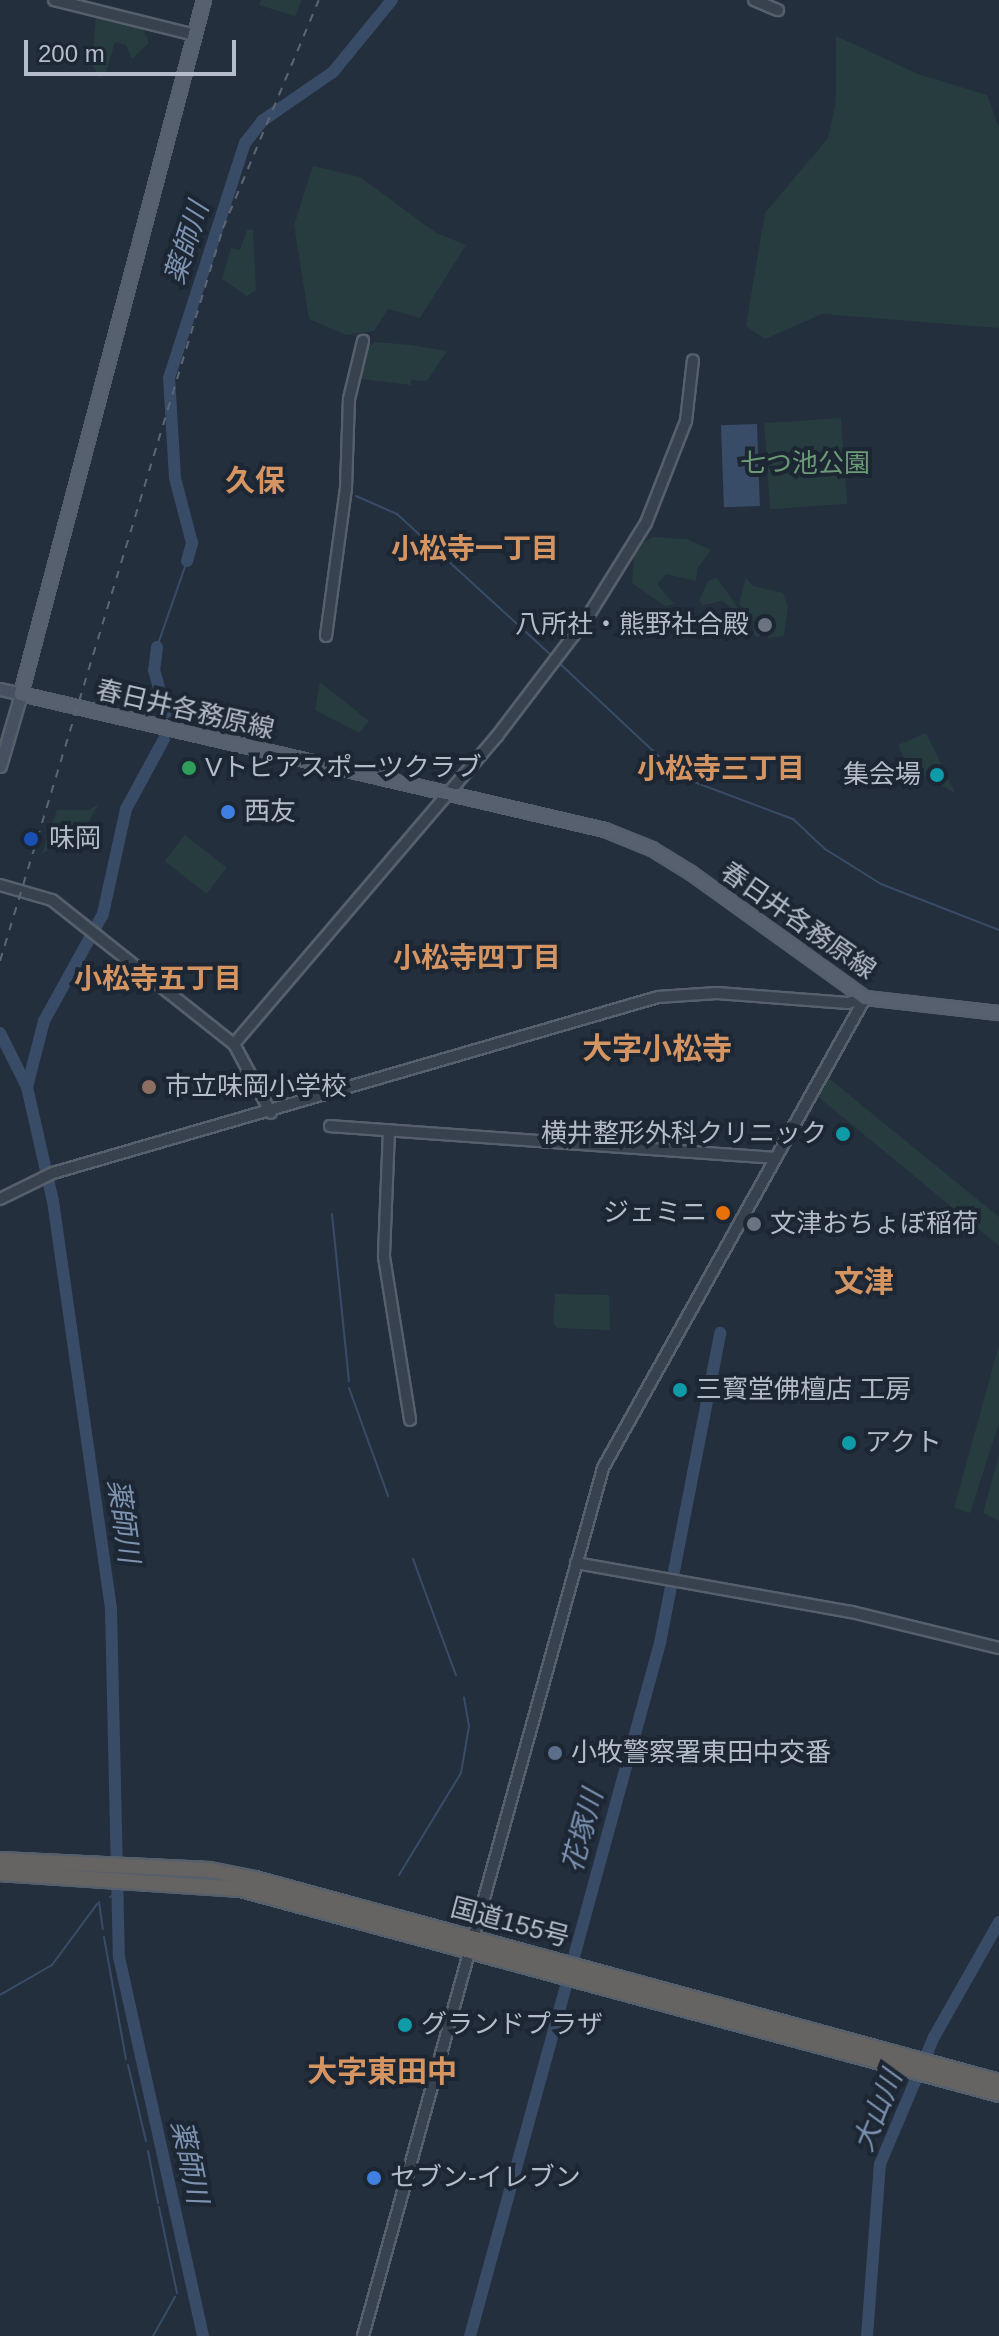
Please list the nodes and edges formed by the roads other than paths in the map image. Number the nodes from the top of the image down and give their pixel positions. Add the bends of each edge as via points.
1 (54, 0) edge
2 (204, 0) edge
3 (754, 0) edge
4 (778, 10) dead end
5 (195, 35) junction
6 (363, 341) dead end
7 (693, 360) dead end
8 (326, 636) dead end
9 (0, 689) edge
10 (21, 694) junction
11 (0, 766) edge
12 (448, 793) junction
13 (0, 885) edge
14 (865, 998) junction
15 (999, 1013) edge
16 (234, 1044) junction
17 (271, 1113) junction
18 (330, 1126) dead end
19 (389, 1130) junction
20 (775, 1158) junction
21 (0, 1199) edge
22 (410, 1420) dead end
23 (576, 1563) junction
24 (999, 1648) edge
25 (0, 1860) edge
26 (0, 1873) edge
27 (471, 1943) junction
28 (941, 2072) junction
29 (999, 2082) edge
30 (999, 2094) edge
31 (363, 2336) edge

1 - 5 street
2 - 5 main road
3 - 4 street
5 - 10 main road
6 - 8 street via 349,399 346,488
7 - 12 street via 686,421 646,523 587,618
9 - 10 main road
10 - 11 main road
10 - 12 main road, 春日井各務原線
12 - 14 main road, 春日井各務原線 via 605,830 652,849
12 - 16 street
13 - 16 street via 52,900
14 - 15 main road, 春日井各務原線
14 - 17 street via 848,1003 717,993 658,997
14 - 20 street
16 - 17 street
17 - 21 street via 53,1173
18 - 19 street
19 - 20 street
19 - 22 street via 384,1257
20 - 23 street via 603,1468
23 - 24 street via 852,1612
23 - 27 street
25 - 27 highway, 国道155号 via 210,1870
26 - 27 highway, 国道155号 via 206,1883
27 - 28 highway, 国道155号
27 - 31 street
28 - 29 highway, 国道155号
28 - 30 highway, 国道155号

